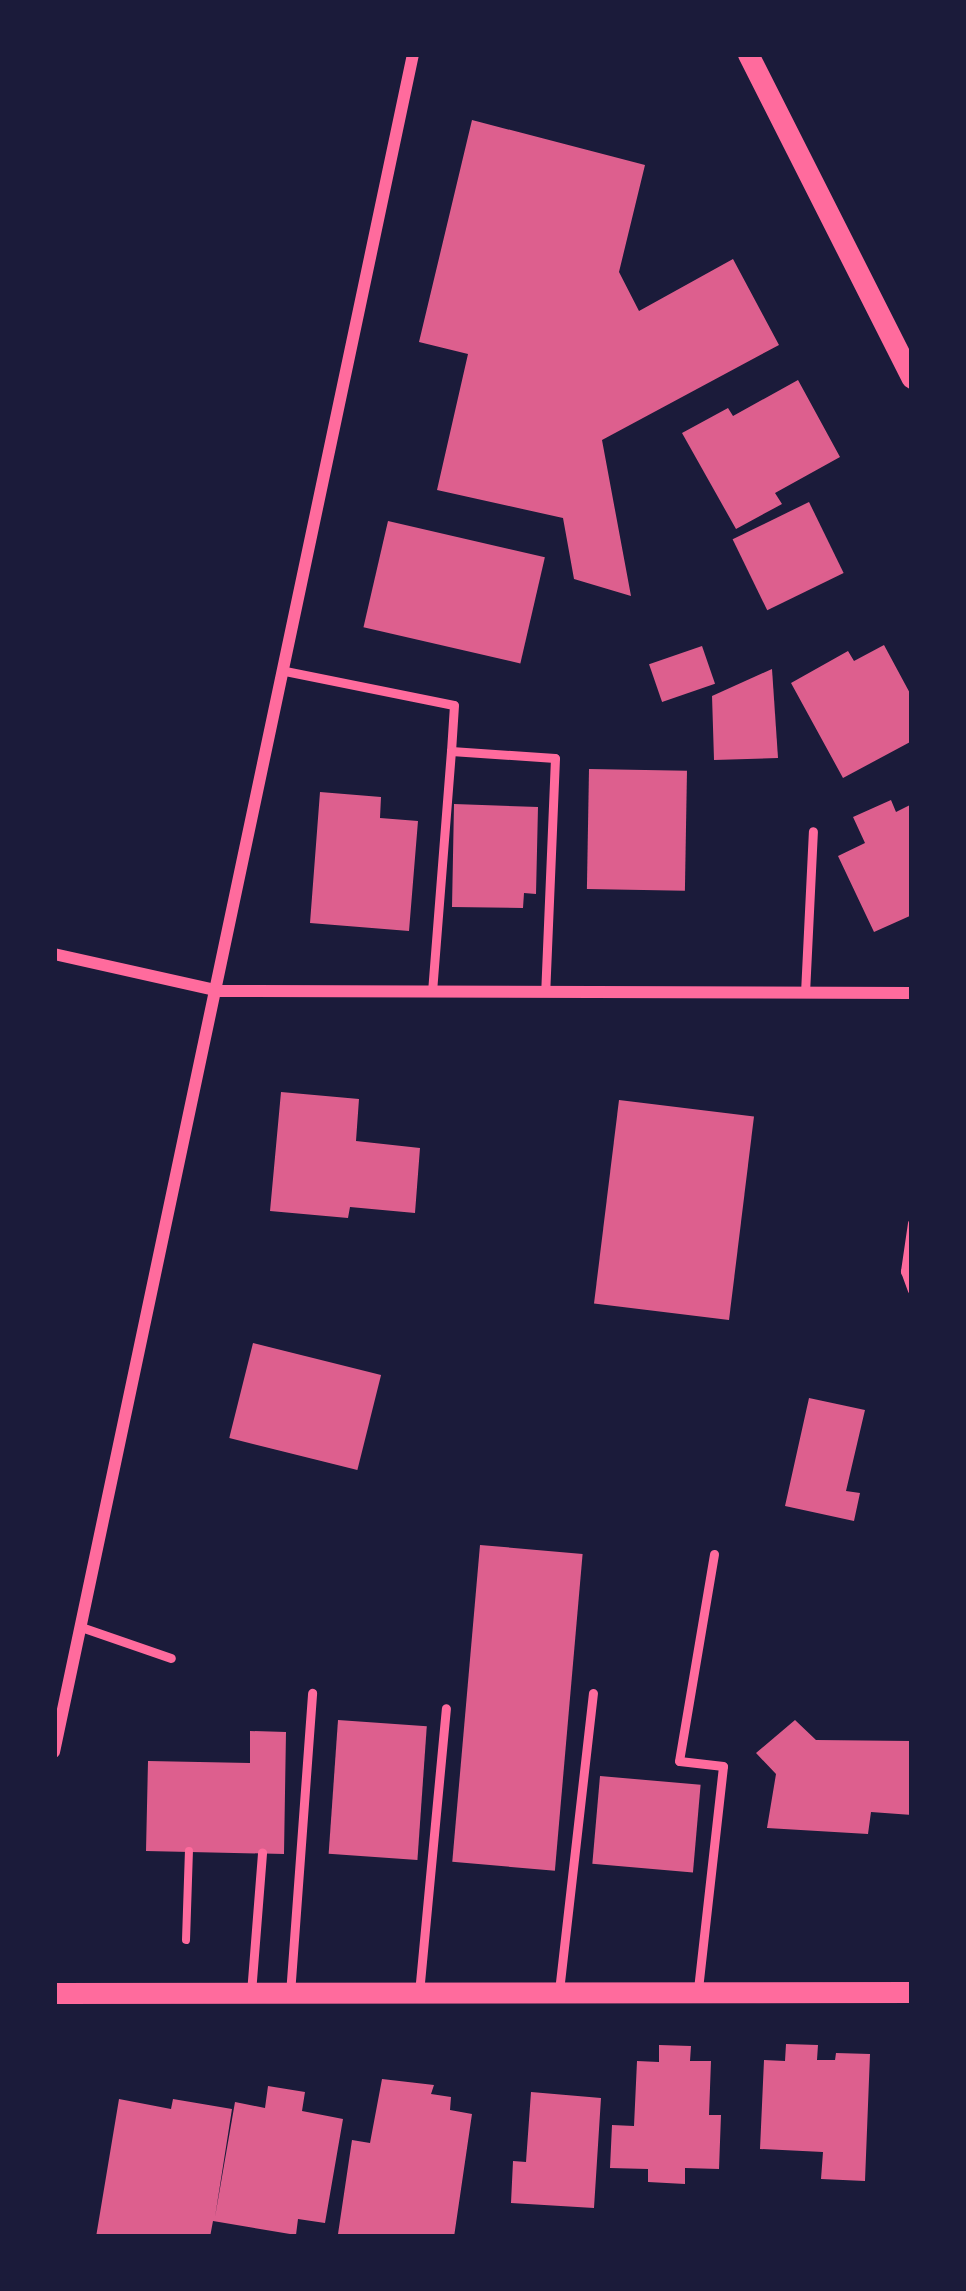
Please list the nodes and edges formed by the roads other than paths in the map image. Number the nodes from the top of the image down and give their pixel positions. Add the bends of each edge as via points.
1 (413, 54) edge
2 (748, 54) edge
3 (912, 378) edge
4 (285, 671) junction
5 (451, 751) junction
6 (813, 831) dead end
7 (54, 954) edge
8 (219, 991) junction
9 (432, 992) junction
10 (544, 992) junction
11 (805, 993) junction
12 (912, 993) edge
13 (912, 1223) edge
14 (912, 1289) edge
15 (713, 1554) dead end
16 (81, 1628) junction
17 (171, 1658) dead end
18 (313, 1693) dead end
19 (593, 1693) dead end
20 (446, 1708) dead end
21 (55, 1746) edge
22 (262, 1852) dead end
23 (698, 1989) junction
24 (559, 1991) junction
25 (912, 1992) edge
26 (54, 1993) edge
27 (419, 1993) junction
28 (251, 1994) junction
29 (290, 1994) junction

1 - 4 street
2 - 3 street
4 - 5 lane via 454,705
4 - 8 street
5 - 9 lane
5 - 10 lane via 555,758
6 - 11 lane
7 - 8 street
8 - 9 street
8 - 16 street
9 - 10 street
10 - 11 street
11 - 12 street
13 - 14 lane via 904,1271
15 - 23 lane via 679,1761 723,1766
16 - 17 lane
16 - 21 street
18 - 29 lane
19 - 24 lane
20 - 27 lane
22 - 28 lane
23 - 24 street
23 - 25 street
24 - 27 street
26 - 28 street
27 - 29 street
28 - 29 street

